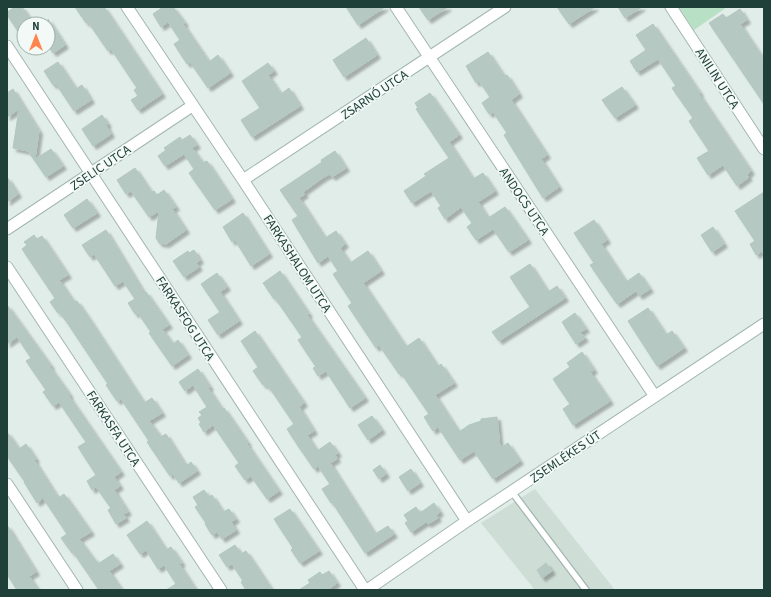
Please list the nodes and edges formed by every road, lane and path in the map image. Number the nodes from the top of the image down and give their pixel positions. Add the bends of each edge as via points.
1 (127, 7) edge
2 (396, 7) edge
3 (505, 7) edge
4 (671, 7) edge
5 (7, 46) edge
6 (430, 57) junction
7 (192, 106) junction
8 (764, 149) edge
9 (91, 173) junction
10 (243, 180) junction
11 (7, 228) edge
12 (7, 267) edge
13 (764, 324) edge
14 (654, 395) junction
15 (7, 484) edge
16 (512, 492) junction
17 (467, 521) junction
18 (77, 590) edge
19 (221, 590) edge
20 (366, 590) edge
21 (586, 590) edge

1 - 7 street, FARKASHALOM UTCA
2 - 6 street, ANDOCS UTCA
3 - 6 street, ZSARNÓ UTCA
4 - 8 street, ANILIN UTCA
5 - 9 street, FARKASFOG UTCA
6 - 10 street, ZSARNÓ UTCA
6 - 14 street, ANDOCS UTCA
7 - 9 street, ZSELIC UTCA
7 - 10 street, FARKASHALOM UTCA
9 - 11 street, ZSELIC UTCA
9 - 20 street, FARKASFOG UTCA
10 - 17 street, FARKASHALOM UTCA
12 - 19 street, FARKASFA UTCA
13 - 14 street, ZSEMLÉKES ÚT
14 - 16 street, ZSEMLÉKES ÚT
15 - 18 street
16 - 17 street, ZSEMLÉKES ÚT
16 - 21 lane
17 - 20 street, ZSEMLÉKES ÚT

